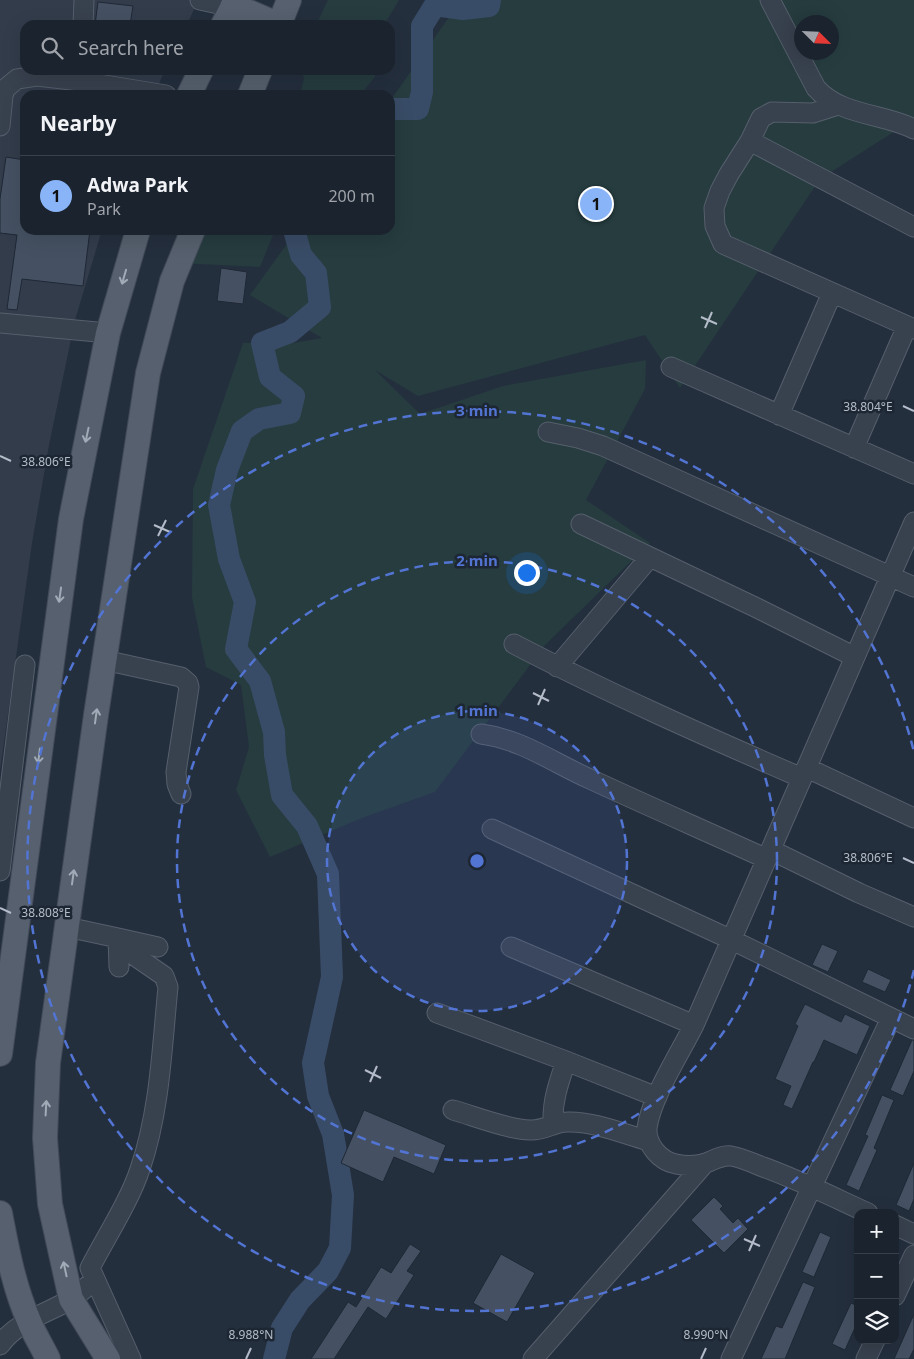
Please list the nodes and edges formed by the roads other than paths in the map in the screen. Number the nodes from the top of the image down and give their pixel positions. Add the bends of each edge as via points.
1 (84, 0) edge
2 (200, 0) edge
3 (289, 0) edge
4 (770, 0) edge
5 (230, 11) edge
6 (83, 20) edge
7 (267, 20) edge
8 (281, 20) edge
9 (199, 75) edge
10 (258, 75) edge
11 (80, 76) edge
12 (143, 90) edge
13 (191, 90) edge
14 (252, 90) edge
15 (838, 105) junction
16 (0, 126) edge
17 (914, 128) edge
18 (750, 141) junction
19 (914, 227) edge
20 (137, 235) edge
21 (191, 235) edge
22 (832, 293) junction
23 (0, 324) edge
24 (911, 327) edge
25 (108, 333) junction
26 (671, 367) dead end
27 (779, 415) junction
28 (548, 432) dead end
29 (854, 448) junction
30 (914, 474) edge
31 (914, 522) edge
32 (581, 524) dead end
33 (650, 557) junction
34 (891, 575) junction
35 (914, 587) edge
36 (514, 644) dead end
37 (855, 657) junction
38 (104, 660) junction
39 (25, 665) dead end
40 (557, 667) junction
41 (481, 734) dead end
42 (8, 748) edge
43 (804, 773) junction
44 (180, 794) dead end
45 (914, 818) edge
46 (492, 829) dead end
47 (769, 855) junction
48 (0, 871) edge
49 (914, 917) edge
50 (67, 927) junction
51 (732, 940) junction
52 (118, 942) junction
53 (511, 946) dead end
54 (158, 947) dead end
55 (119, 967) dead end
56 (437, 1013) dead end
57 (891, 1018) junction
58 (694, 1025) junction
59 (914, 1029) edge
60 (0, 1054) edge
61 (566, 1061) junction
62 (657, 1097) junction
63 (453, 1110) dead end
64 (553, 1124) junction
65 (649, 1141) junction
66 (705, 1163) junction
67 (812, 1188) junction
68 (859, 1209) edge
69 (0, 1213) edge
70 (899, 1227) edge
71 (914, 1234) edge
72 (914, 1255) edge
73 (95, 1280) junction
74 (899, 1287) edge
75 (71, 1299) junction
76 (29, 1321) junction
77 (873, 1344) edge
78 (0, 1345) edge
79 (48, 1359) edge
80 (108, 1359) edge
81 (131, 1359) edge
82 (533, 1359) edge
83 (731, 1359) edge
84 (866, 1359) edge

1 - 6 street
2 - 5 street
3 - 8 main road
4 - 15 street via 816,88
5 - 7 main road via 249,12
9 - 13 main road
10 - 14 main road
11 - 12 street
11 - 16 street via 17,79 5,89
15 - 17 street
15 - 18 street via 813,113 772,112 761,118
18 - 19 street
18 - 22 street via 729,174 714,208 718,236 723,244
20 -> 25 main road
21 - 38 main road via 172,281 148,373
22 - 24 street
22 - 27 street
23 - 25 street
24 - 29 street
25 -> 60 main road via 71,519
26 - 27 street
27 - 29 street
28 - 34 street via 604,446
29 - 30 street
31 - 34 street
32 - 33 street
33 - 37 street
33 - 40 street
34 - 35 street
34 - 37 street
36 - 40 street
37 - 43 street
38 - 44 street via 181,677 188,683 176,772
50 -> 38 main road
39 - 42 street
40 - 43 street via 696,732
41 - 47 street via 497,736 539,753 587,778
42 - 48 street
43 - 45 street
43 - 47 street
46 - 51 street
47 - 49 street
47 - 51 street
50 - 52 street
75 -> 50 main road via 50,1204 44,1138 48,1063
51 - 57 street
51 - 58 street
52 - 54 street
52 - 55 street
52 - 73 street via 164,976 168,987 152,1125 140,1169 90,1268
53 - 58 street
56 - 61 street
57 - 59 street
57 - 67 street
58 - 62 street
61 - 62 street
61 - 64 street via 555,1094
62 - 65 street via 647,1129
63 - 64 street via 520,1129 543,1129
64 - 65 street via 592,1125
65 - 66 street via 657,1154 672,1163
66 - 67 street via 730,1156 776,1171
66 - 82 street
67 - 68 street
67 - 83 street
69 - 76 main road via 16,1285
70 - 71 street
72 - 74 street
73 - 75 street
73 - 81 street
75 - 76 street
75 - 80 main road
76 - 78 street
76 - 79 main road
77 - 84 street

